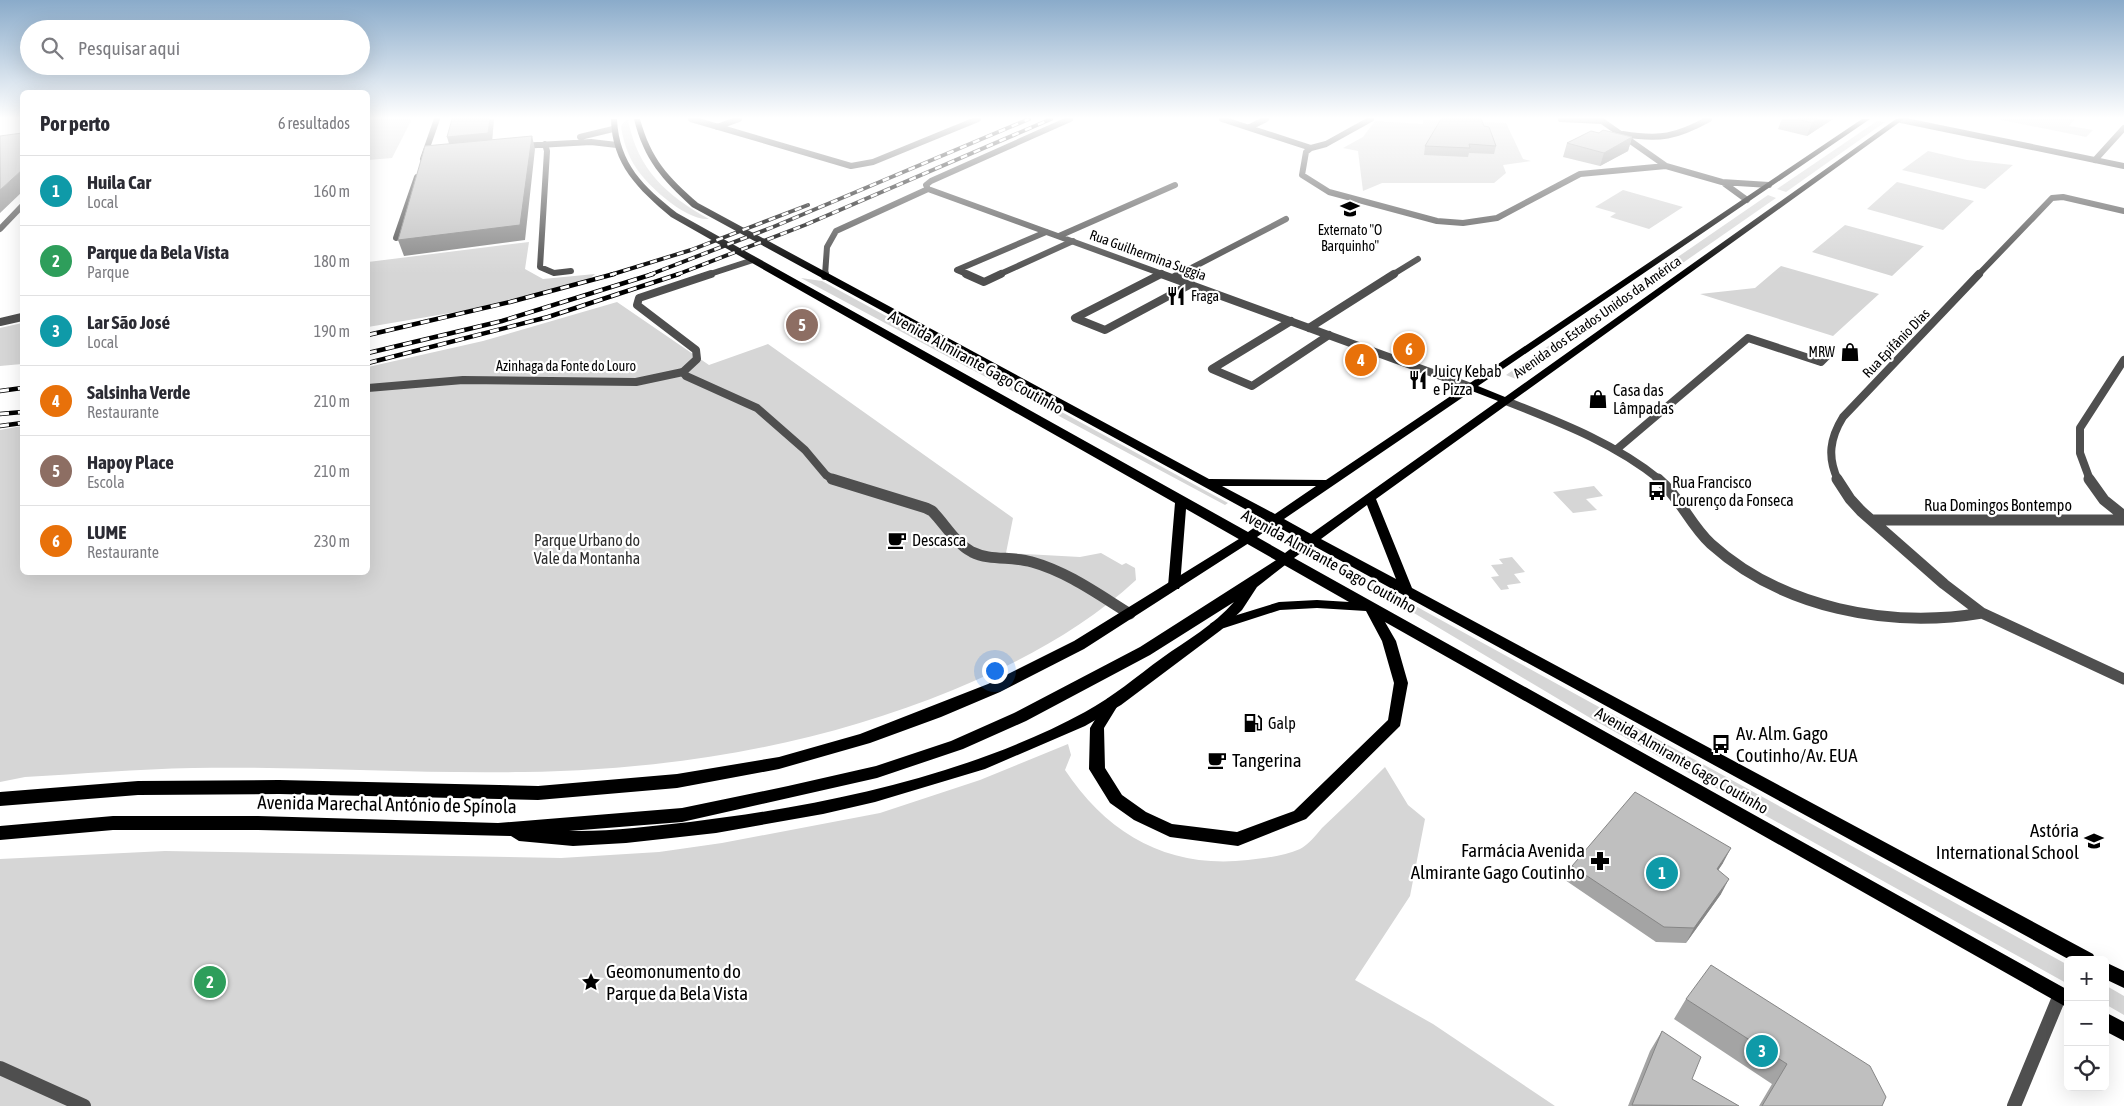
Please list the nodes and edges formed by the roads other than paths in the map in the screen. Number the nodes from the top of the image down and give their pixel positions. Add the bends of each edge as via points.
1 (546, 171) edge
2 (629, 171) edge
3 (658, 171) edge
4 (954, 171) edge
5 (1303, 171) edge
6 (1616, 171) edge
7 (1682, 171) edge
8 (1791, 171) edge
9 (1830, 171) edge
10 (418, 173) edge
11 (1722, 182) junction
12 (1175, 184) dead end
13 (1770, 185) junction
14 (928, 189) junction
15 (1747, 200) junction
16 (20, 208) edge
17 (2124, 211) edge
18 (1286, 219) dead end
19 (0, 229) edge
20 (1046, 232) junction
21 (1059, 236) junction
22 (396, 238) edge
23 (755, 238) junction
24 (1073, 241) junction
25 (730, 247) junction
26 (786, 255) junction
27 (749, 257) junction
28 (1418, 259) dead end
29 (571, 270) dead end
30 (1161, 274) junction
31 (825, 276) junction
32 (1173, 278) junction
33 (1191, 284) junction
34 (20, 318) edge
35 (1291, 321) junction
36 (0, 322) edge
37 (1309, 328) junction
38 (1329, 335) junction
39 (1832, 352) dead end
40 (2124, 360) edge
41 (683, 372) junction
42 (1471, 387) junction
43 (370, 388) edge
44 (1506, 401) junction
45 (1617, 449) junction
46 (1206, 482) junction
47 (1330, 483) junction
48 (1370, 498) junction
49 (1181, 501) junction
50 (2124, 516) edge
51 (1274, 519) junction
52 (1873, 520) junction
53 (2124, 520) edge
54 (1247, 538) junction
55 (1312, 540) junction
56 (1284, 559) junction
57 (1251, 584) junction
58 (1174, 586) junction
59 (1407, 591) junction
60 (1370, 607) junction
61 (1982, 613) junction
62 (1130, 614) junction
63 (1216, 626) junction
64 (2124, 679) edge
65 (1113, 702) junction
66 (0, 798) edge
67 (498, 830) junction
68 (0, 832) edge
69 (2080, 956) edge
70 (2109, 972) edge
71 (2124, 980) edge
72 (2064, 998) edge
73 (2109, 1023) edge
74 (2124, 1032) edge
75 (0, 1068) edge
76 (84, 1106) edge
77 (2014, 1106) edge

1 - 29 street via 540,267 554,273
2 - 25 main road, Avenida Almirante Gago Coutinho via 674,215
3 - 23 main road, Avenida Almirante Gago Coutinho via 694,205
4 - 14 street via 931,181 926,185
5 - 6 street via 1302,175 1329,192 1437,221 1462,223 1497,218 1580,174
7 - 11 street
8 - 13 main road, Avenida dos Estados Unidos da América
9 - 44 main road, Avenida dos Estados Unidos da América
10 - 22 street
11 - 13 street
11 - 15 street
12 - 21 street
13 - 15 main road, Avenida dos Estados Unidos da América
14 - 20 street, Rua Guilhermina Suggia
14 - 31 street via 836,231 824,252
15 - 42 main road, Avenida dos Estados Unidos da América
16 - 19 street
17 - 52 street, Rua Epifânio Dias via 2063,197 2052,198 1836,425 1829,446 1833,469 1860,512
18 - 32 street
20 - 21 street, Rua Guilhermina Suggia
20 - 24 street via 957,270 984,282
21 - 24 street, Rua Guilhermina Suggia
23 - 25 main road
23 - 26 main road, Avenida Almirante Gago Coutinho
24 - 30 street, Rua Guilhermina Suggia
25 - 27 main road, Avenida Almirante Gago Coutinho
26 - 27 main road
26 - 31 main road, Avenida Almirante Gago Coutinho
27 - 41 street via 639,298 637,306 696,350 696,362
27 - 49 main road, Avenida Almirante Gago Coutinho
28 - 37 street
30 - 32 street, Rua Guilhermina Suggia
30 - 33 street via 1075,318 1105,330
31 - 46 main road, Avenida Almirante Gago Coutinho
32 - 33 street, Rua Guilhermina Suggia
33 - 35 street, Rua Guilhermina Suggia
34 - 36 street
35 - 37 street, Rua Guilhermina Suggia
35 - 38 street via 1212,370 1252,386
37 - 38 street, Rua Guilhermina Suggia
38 - 42 street, Rua Guilhermina Suggia
39 - 45 street via 1821,362 1748,338
40 - 50 street via 2080,428 2078,440 2083,466 2092,481
41 - 43 street, Azinhaga da Fonte do Louro via 636,382 463,380
41 - 62 street via 757,408 837,482 931,510 970,551 982,556 1030,561 1076,582
42 - 44 main road
42 - 47 main road, Avenida dos Estados Unidos da América
44 - 45 street
44 - 48 main road, Avenida dos Estados Unidos da América
45 - 61 street via 1671,490 1708,541 1746,570 1774,585 1836,607 1876,614 1942,619
46 - 47 main road
46 - 51 main road, Avenida Almirante Gago Coutinho
47 - 51 main road, Avenida dos Estados Unidos da América
48 - 55 main road, Avenida dos Estados Unidos da América
48 - 59 main road
49 - 54 main road, Avenida Almirante Gago Coutinho
49 - 58 main road
51 - 54 main road, Avenida dos Estados Unidos da América
51 - 55 main road, Avenida Almirante Gago Coutinho
52 - 53 street, Rua Domingos Bontempo
52 - 61 street, Rua Epifânio Dias via 1944,584
54 - 56 main road, Avenida Almirante Gago Coutinho
54 - 58 highway, Avenida Marechal António de Spínola
55 - 56 main road, Avenida dos Estados Unidos da América
55 - 59 main road, Avenida Almirante Gago Coutinho
56 - 57 highway, Avenida Marechal António de Spínola
56 - 60 main road, Avenida Almirante Gago Coutinho
57 - 63 highway via 1248,593
57 - 67 highway, Avenida Marechal António de Spínola via 1152,647 1062,697 956,745 877,772 682,815
58 - 62 highway, Avenida Marechal António de Spínola
59 - 69 main road, Avenida Almirante Gago Coutinho
60 - 63 main road via 1280,606
60 - 65 main road via 1388,641 1401,683 1395,722 1300,815 1238,839 1170,830 1140,816 1116,798 1097,769 1097,728
60 - 72 main road, Avenida Almirante Gago Coutinho
61 - 64 street, Rua Epifânio Dias
62 - 66 highway, Avenida Marechal António de Spínola via 1045,663 935,713 864,739 779,763 677,781 538,793 279,787 138,788
63 - 65 highway
65 - 67 highway via 1081,722 992,761 861,801 725,826 612,837 556,838
67 - 68 highway, Avenida Marechal António de Spínola via 258,823 113,823
70 - 71 main road
72 - 77 street
73 - 74 main road
75 - 76 street

